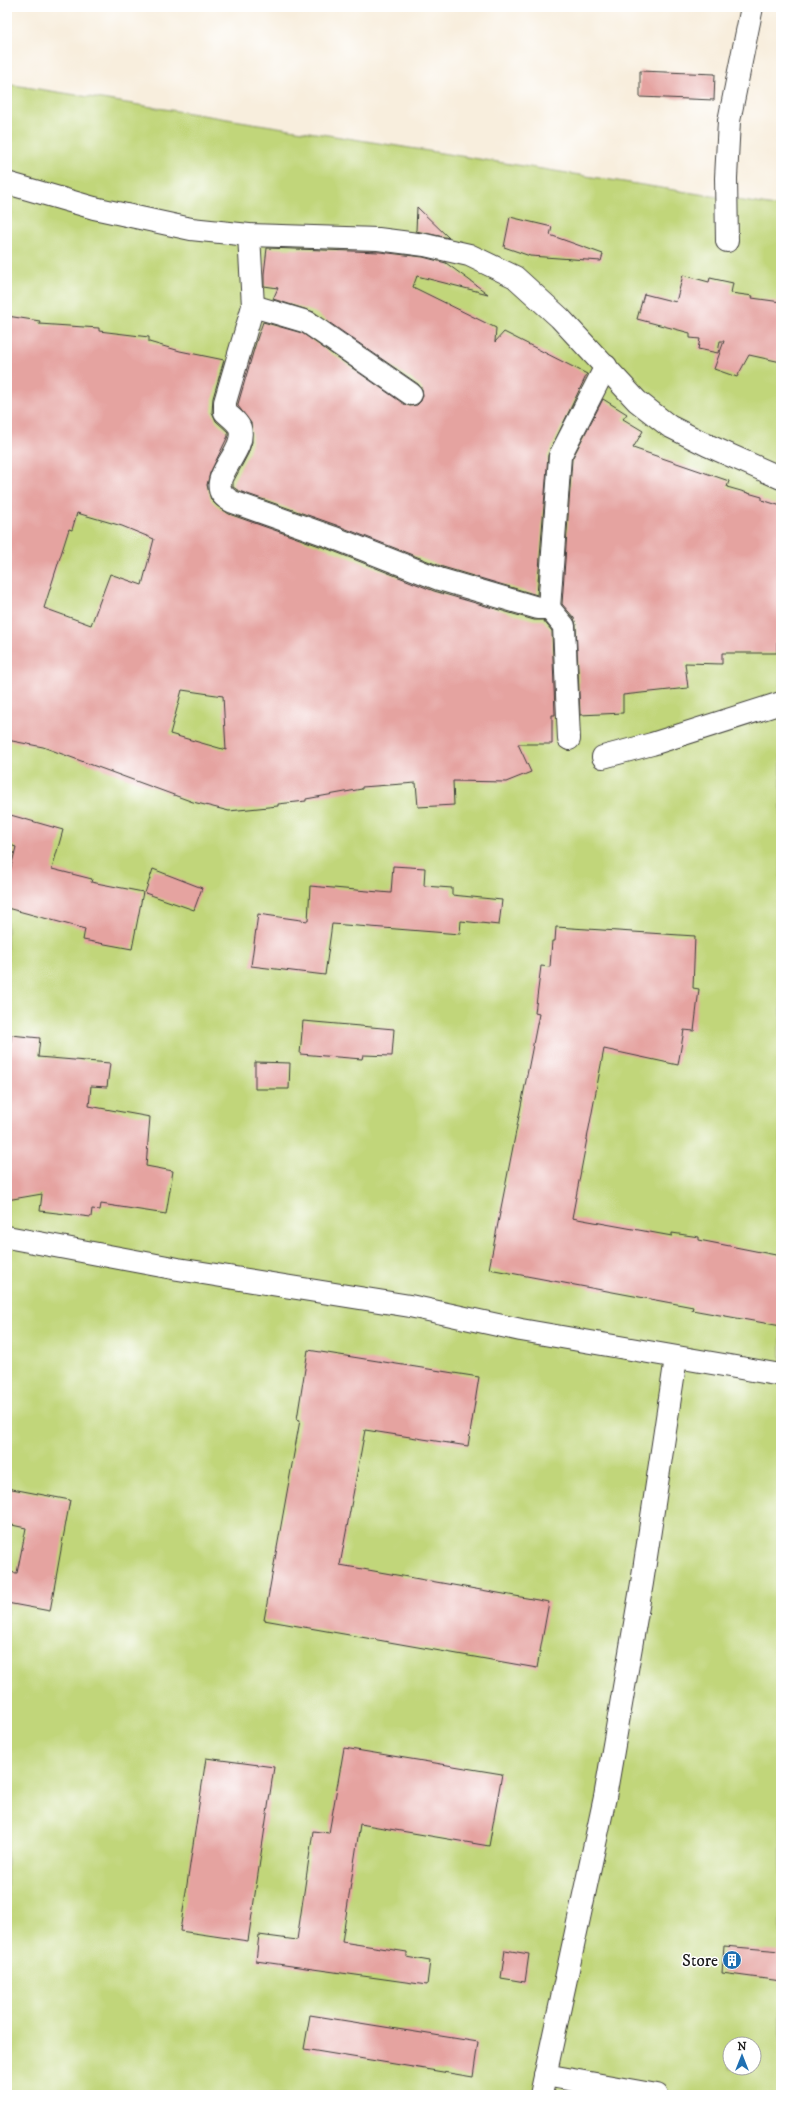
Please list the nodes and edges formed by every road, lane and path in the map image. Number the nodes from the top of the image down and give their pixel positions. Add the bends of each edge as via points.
1 (752, 7) edge
2 (7, 183) edge
3 (249, 235) junction
4 (727, 241) dead end
5 (253, 306) junction
6 (606, 366) junction
7 (411, 394) dead end
8 (781, 478) edge
9 (549, 608) junction
10 (781, 703) edge
11 (569, 739) dead end
12 (603, 757) dead end
13 (7, 1237) edge
14 (676, 1358) junction
15 (781, 1374) edge
16 (543, 2085) edge
17 (657, 2095) edge

1 - 4 street via 729,121 726,178
2 - 3 street via 124,215 191,229
3 - 5 street
3 - 6 street via 378,239 425,245 469,255 516,277
5 - 7 street via 307,322
5 - 9 street via 226,395 225,412 236,422 241,436 220,481 222,495 233,502 439,579 538,608
6 - 8 street via 637,401 670,426
6 - 9 street via 560,456
9 - 11 street via 564,626
10 - 12 street
13 - 14 street via 178,1269 410,1306 521,1330
14 - 15 street
14 - 16 street via 642,1583 605,1797
16 - 17 street

